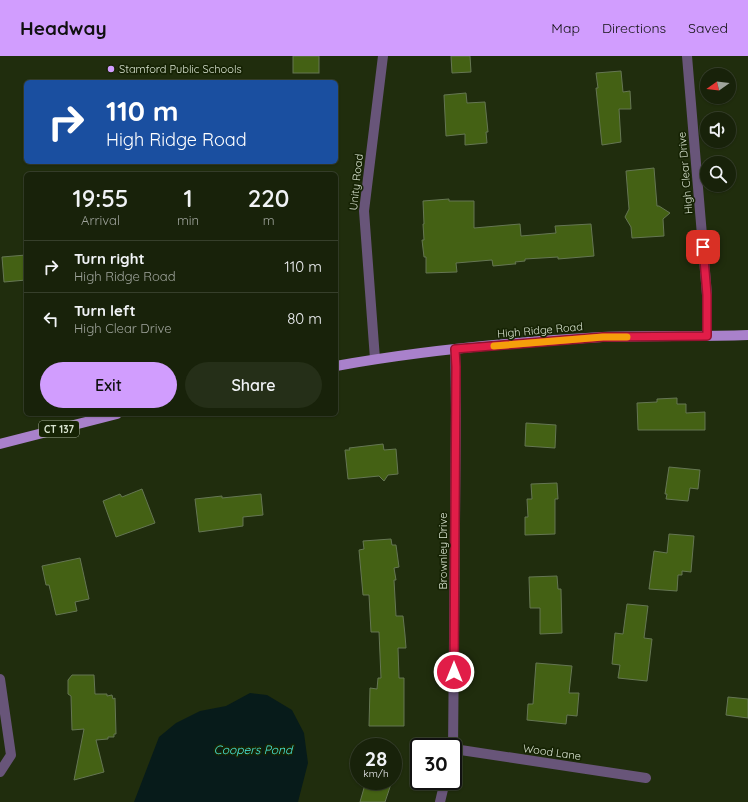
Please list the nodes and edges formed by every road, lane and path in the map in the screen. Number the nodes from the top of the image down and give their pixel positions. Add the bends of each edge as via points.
1 (383, 56) edge
2 (687, 56) edge
3 (748, 335) edge
4 (707, 336) junction
5 (455, 349) junction
6 (375, 359) junction
7 (338, 366) edge
8 (109, 416) edge
9 (0, 444) edge
10 (0, 679) edge
11 (453, 738) edge
12 (462, 752) edge
13 (0, 772) edge
14 (646, 778) dead end
15 (443, 790) edge
16 (440, 802) edge

1 - 6 street, Unity Road via 364,212
2 - 4 street, High Clear Drive via 707,295
3 - 4 main road, High Ridge Road
4 - 5 main road, High Ridge Road via 603,337
5 - 6 main road, High Ridge Road
5 - 11 street, Brownley Drive
6 - 7 main road, High Ridge Road
8 - 9 main road, CT 137
10 - 13 street via 11,755
12 - 14 street, Wood Lane
15 - 16 street

